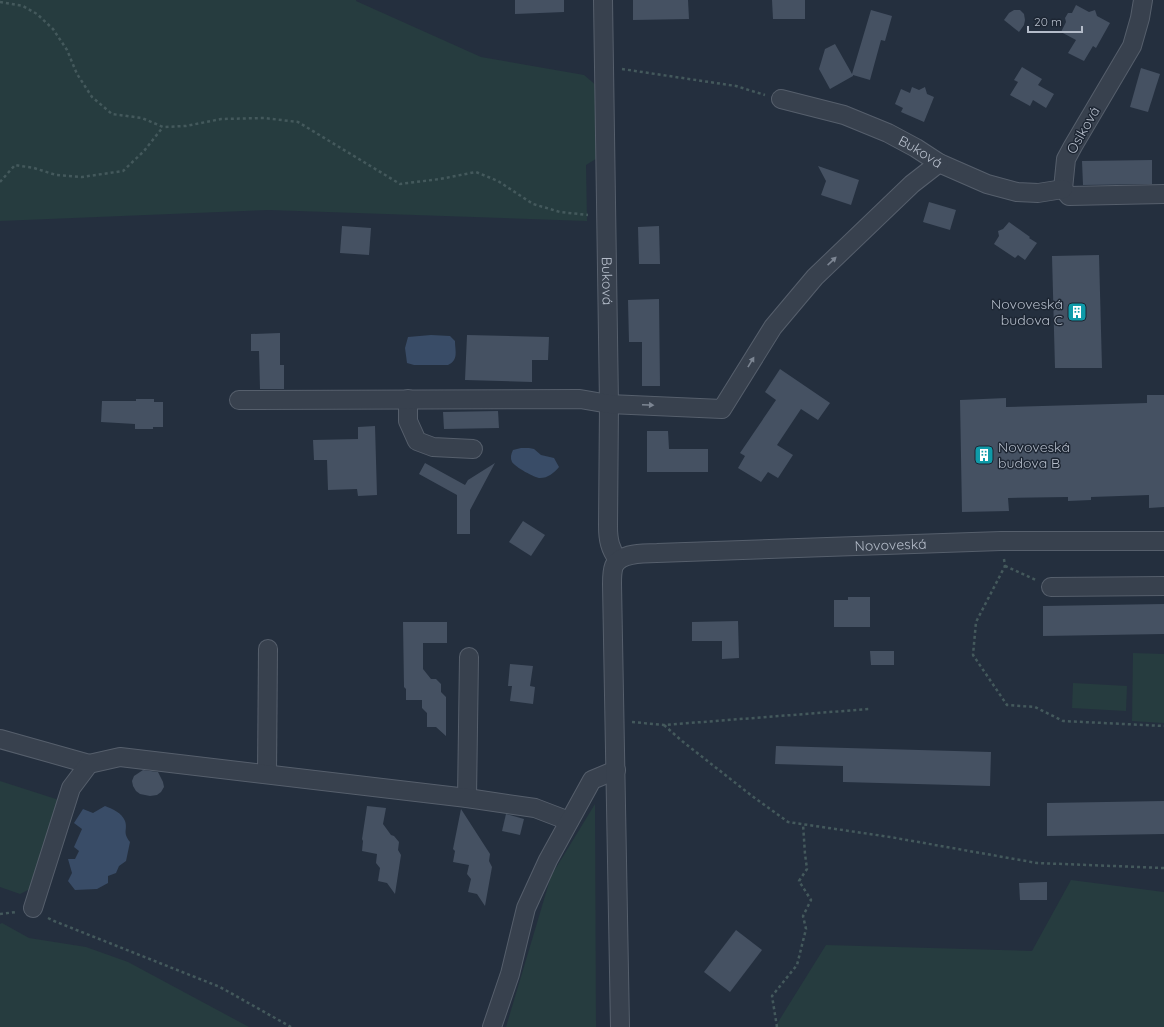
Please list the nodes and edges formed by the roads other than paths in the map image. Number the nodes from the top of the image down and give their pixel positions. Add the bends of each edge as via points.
1 (603, 0) edge
2 (1143, 0) edge
3 (781, 99) road end
4 (939, 164) junction
5 (1063, 189) junction
6 (1164, 194) edge
7 (408, 399) junction
8 (239, 400) dead end
9 (609, 404) junction
10 (473, 449) dead end
11 (1164, 541) edge
12 (618, 560) junction
13 (1164, 586) edge
14 (1051, 587) road end
15 (268, 649) dead end
16 (469, 657) dead end
17 (0, 739) edge
18 (89, 764) junction
19 (616, 770) junction
20 (267, 774) junction
21 (466, 798) junction
22 (569, 821) junction
23 (33, 908) road end
24 (492, 1027) edge
25 (620, 1027) edge

1 - 9 street, Buková
2 - 5 street, Osiková via 1132,46 1066,159
3 - 4 street, Buková via 844,115 888,133
4 - 5 street, Buková via 987,184 1017,192 1038,193
9 -> 4 street via 722,409 773,327 815,277 912,184
5 - 6 street via 1069,196
7 - 8 street
7 - 9 street via 580,399
7 - 10 street via 408,421 418,441 433,447
9 - 12 street, Buková via 608,534 611,549
11 - 12 street, Novoveská via 1002,541 657,553 630,555
12 - 19 street via 614,565 612,584
13 - 14 street
15 - 20 street
16 - 21 street
17 - 18 street
18 - 20 street via 120,757
18 - 23 street via 72,788
19 - 22 street via 592,780
19 - 25 street
20 - 21 street
21 - 22 street via 535,808
22 - 24 street via 526,908 510,974

